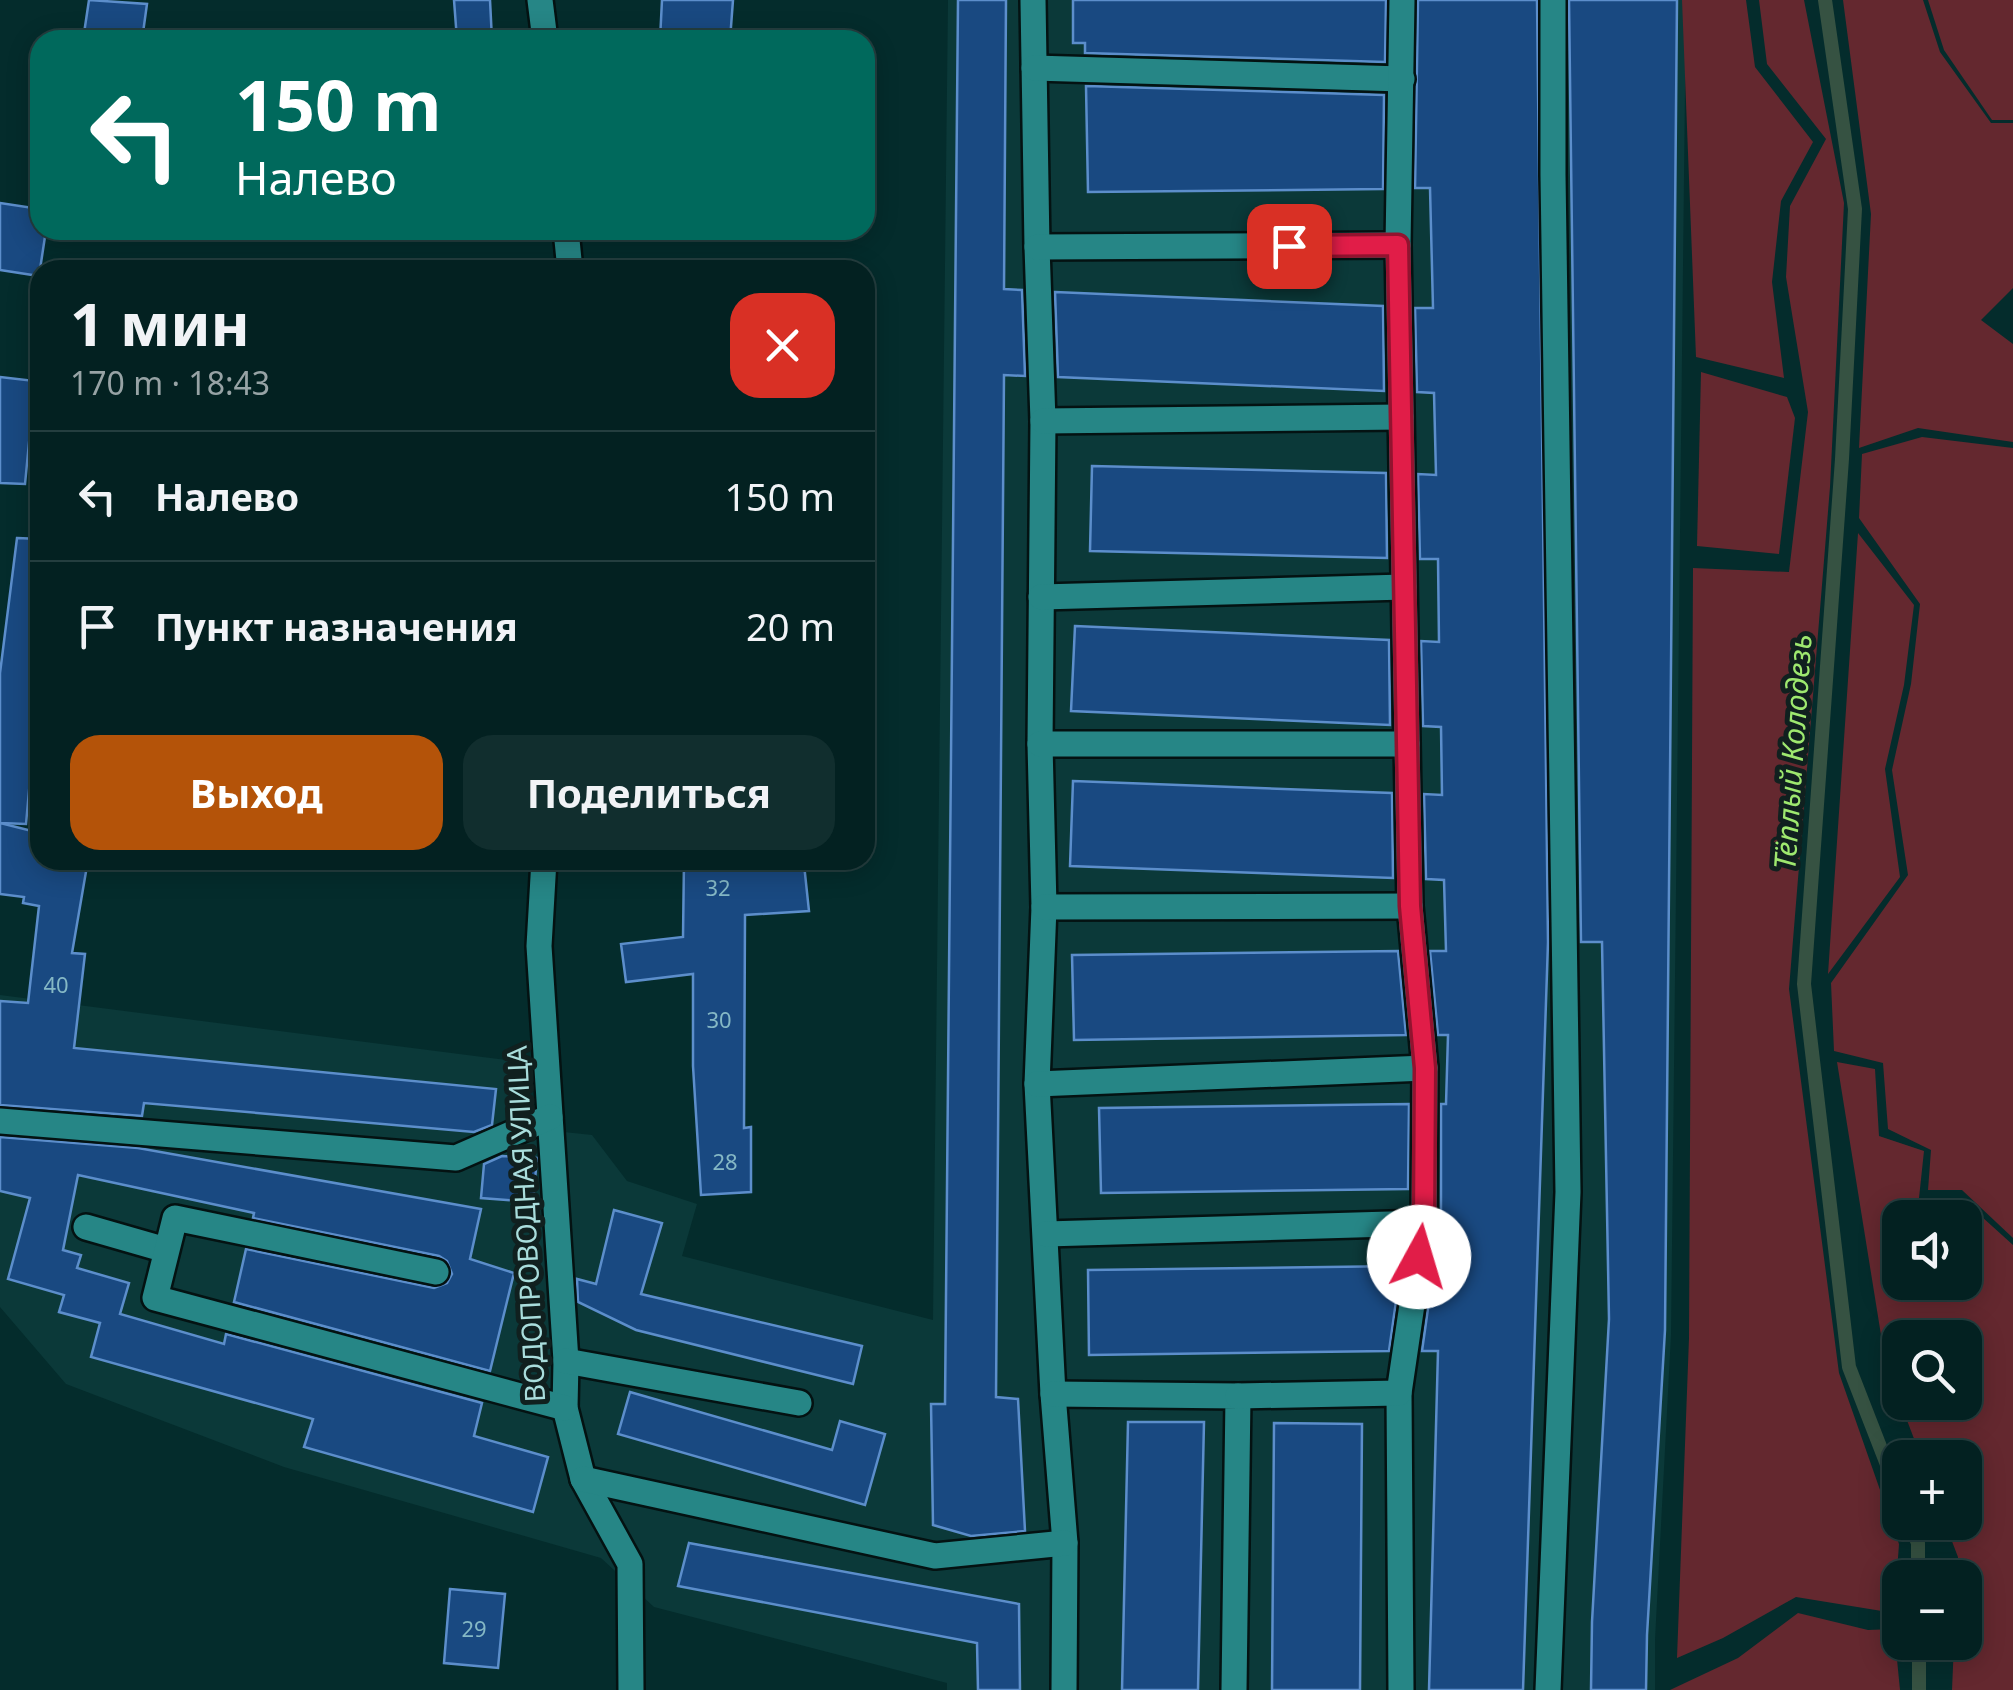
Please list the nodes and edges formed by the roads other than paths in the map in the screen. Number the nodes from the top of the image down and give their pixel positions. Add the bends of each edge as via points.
1 (540, 0) edge
2 (1033, 0) edge
3 (1402, 0) edge
4 (1554, 0) edge
5 (544, 30) edge
6 (1034, 68) junction
7 (1402, 80) junction
8 (1398, 245) junction
9 (1036, 247) junction
10 (1400, 416) junction
11 (1043, 421) junction
12 (1404, 587) junction
13 (1042, 596) junction
14 (1040, 744) junction
15 (1407, 744) junction
16 (543, 870) edge
17 (1410, 906) junction
18 (1044, 907) junction
19 (1425, 1068) junction
20 (1037, 1084) junction
21 (550, 1117) junction
22 (0, 1120) edge
23 (1424, 1223) junction
24 (86, 1227) dead end
25 (1046, 1234) junction
26 (166, 1250) junction
27 (436, 1272) dead end
28 (566, 1361) junction
29 (1053, 1394) junction
30 (1399, 1394) junction
31 (1238, 1396) junction
32 (799, 1403) dead end
33 (565, 1408) junction
34 (584, 1479) junction
35 (1064, 1543) junction
36 (630, 1690) edge
37 (1064, 1690) edge
38 (1234, 1690) edge
39 (1400, 1690) edge
40 (1548, 1690) edge

1 - 5 street
2 - 6 street
3 - 7 street
4 - 40 street via 1568,1192
6 - 7 street
6 - 9 street
7 - 8 street
8 - 9 street
8 - 10 street
9 - 11 street
10 - 11 street
10 - 12 street
11 - 13 street
12 - 13 street
12 - 15 street
13 - 14 street
14 - 15 street
14 - 18 street
15 - 17 street
16 - 21 street, ВОДОПРОВОДНАЯ УЛИЦА via 539,946
17 - 18 street
17 - 19 street
18 - 20 street
19 - 20 street
19 - 23 street
20 - 25 street
21 - 22 street via 456,1158
21 - 28 street, ВОДОПРОВОДНАЯ УЛИЦА
23 - 25 street
23 - 30 street
24 - 26 street
25 - 29 street
26 - 27 street via 176,1218
26 - 33 street via 156,1298
28 - 32 street
28 - 33 street, ВОДОПРОВОДНАЯ УЛИЦА
29 - 31 street
29 - 35 street
30 - 31 street
30 - 39 street
31 - 38 street
33 - 34 street, ВОДОПРОВОДНАЯ УЛИЦА
34 - 35 street via 935,1556
34 - 36 street, ВОДОПРОВОДНАЯ УЛИЦА via 630,1564
35 - 37 street

